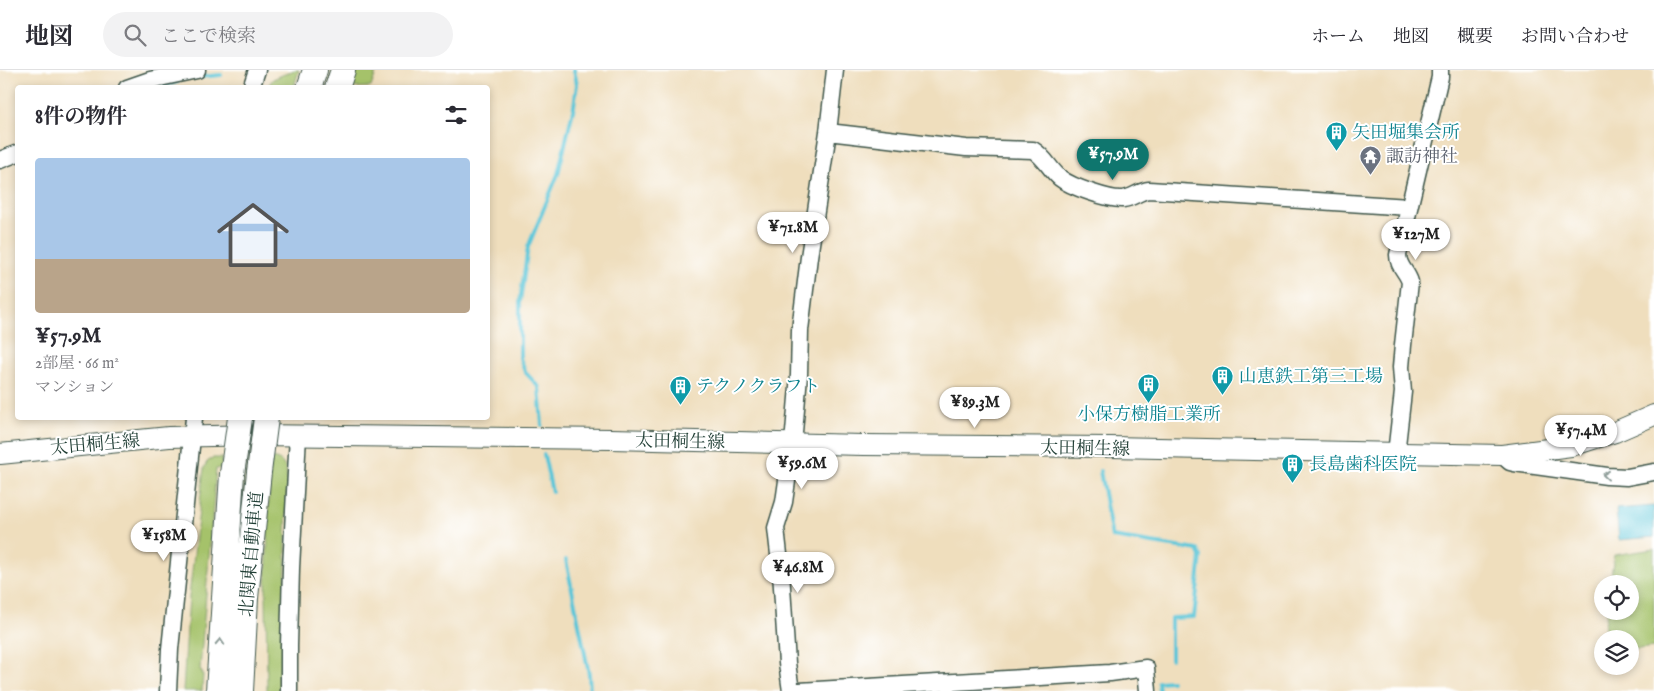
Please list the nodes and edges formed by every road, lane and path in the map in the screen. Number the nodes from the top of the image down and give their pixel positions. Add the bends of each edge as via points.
1 (197, 70) edge
2 (257, 70) edge
3 (315, 70) edge
4 (343, 70) edge
5 (835, 70) edge
6 (1440, 70) edge
7 (136, 85) edge
8 (252, 85) edge
9 (311, 85) edge
10 (338, 85) edge
11 (828, 132) junction
12 (15, 154) edge
13 (0, 160) edge
14 (1409, 207) junction
15 (1654, 415) edge
16 (240, 420) edge
17 (266, 420) edge
18 (193, 427) edge
19 (298, 435) junction
20 (792, 444) junction
21 (0, 454) edge
22 (1396, 454) junction
23 (1502, 455) junction
24 (1654, 472) edge
25 (254, 517) junction
26 (168, 691) edge
27 (218, 691) edge
28 (241, 691) edge
29 (253, 691) edge
30 (289, 691) edge
31 (791, 691) edge
32 (800, 691) edge
33 (1148, 691) edge

1 - 7 street
2 - 8 street
3 - 9 highway
4 - 10 highway
5 - 11 street
6 - 14 street
11 - 14 street via 966,148 1033,150 1061,179 1083,190 1119,199 1149,190
11 - 20 street via 800,330
12 - 13 street
14 - 22 street via 1398,255 1410,282
15 - 23 main road, 太田桐生線 via 1571,446
27 -> 16 highway, 北関東自動車道, bridge via 232,474
17 - 25 highway, 北関東自動車道, bridge
18 - 19 main road, 太田桐生線
18 - 21 main road, 太田桐生線
18 - 26 street
19 - 20 main road, 太田桐生線
19 - 30 street
20 - 22 main road, 太田桐生線
20 - 31 street via 784,502 776,528
22 - 23 main road, 太田桐生線
24 -> 23 street via 1627,477 1606,476 1514,463
25 - 28 highway, 北関東自動車道
25 - 29 highway
32 - 33 street via 1110,673 1146,668

